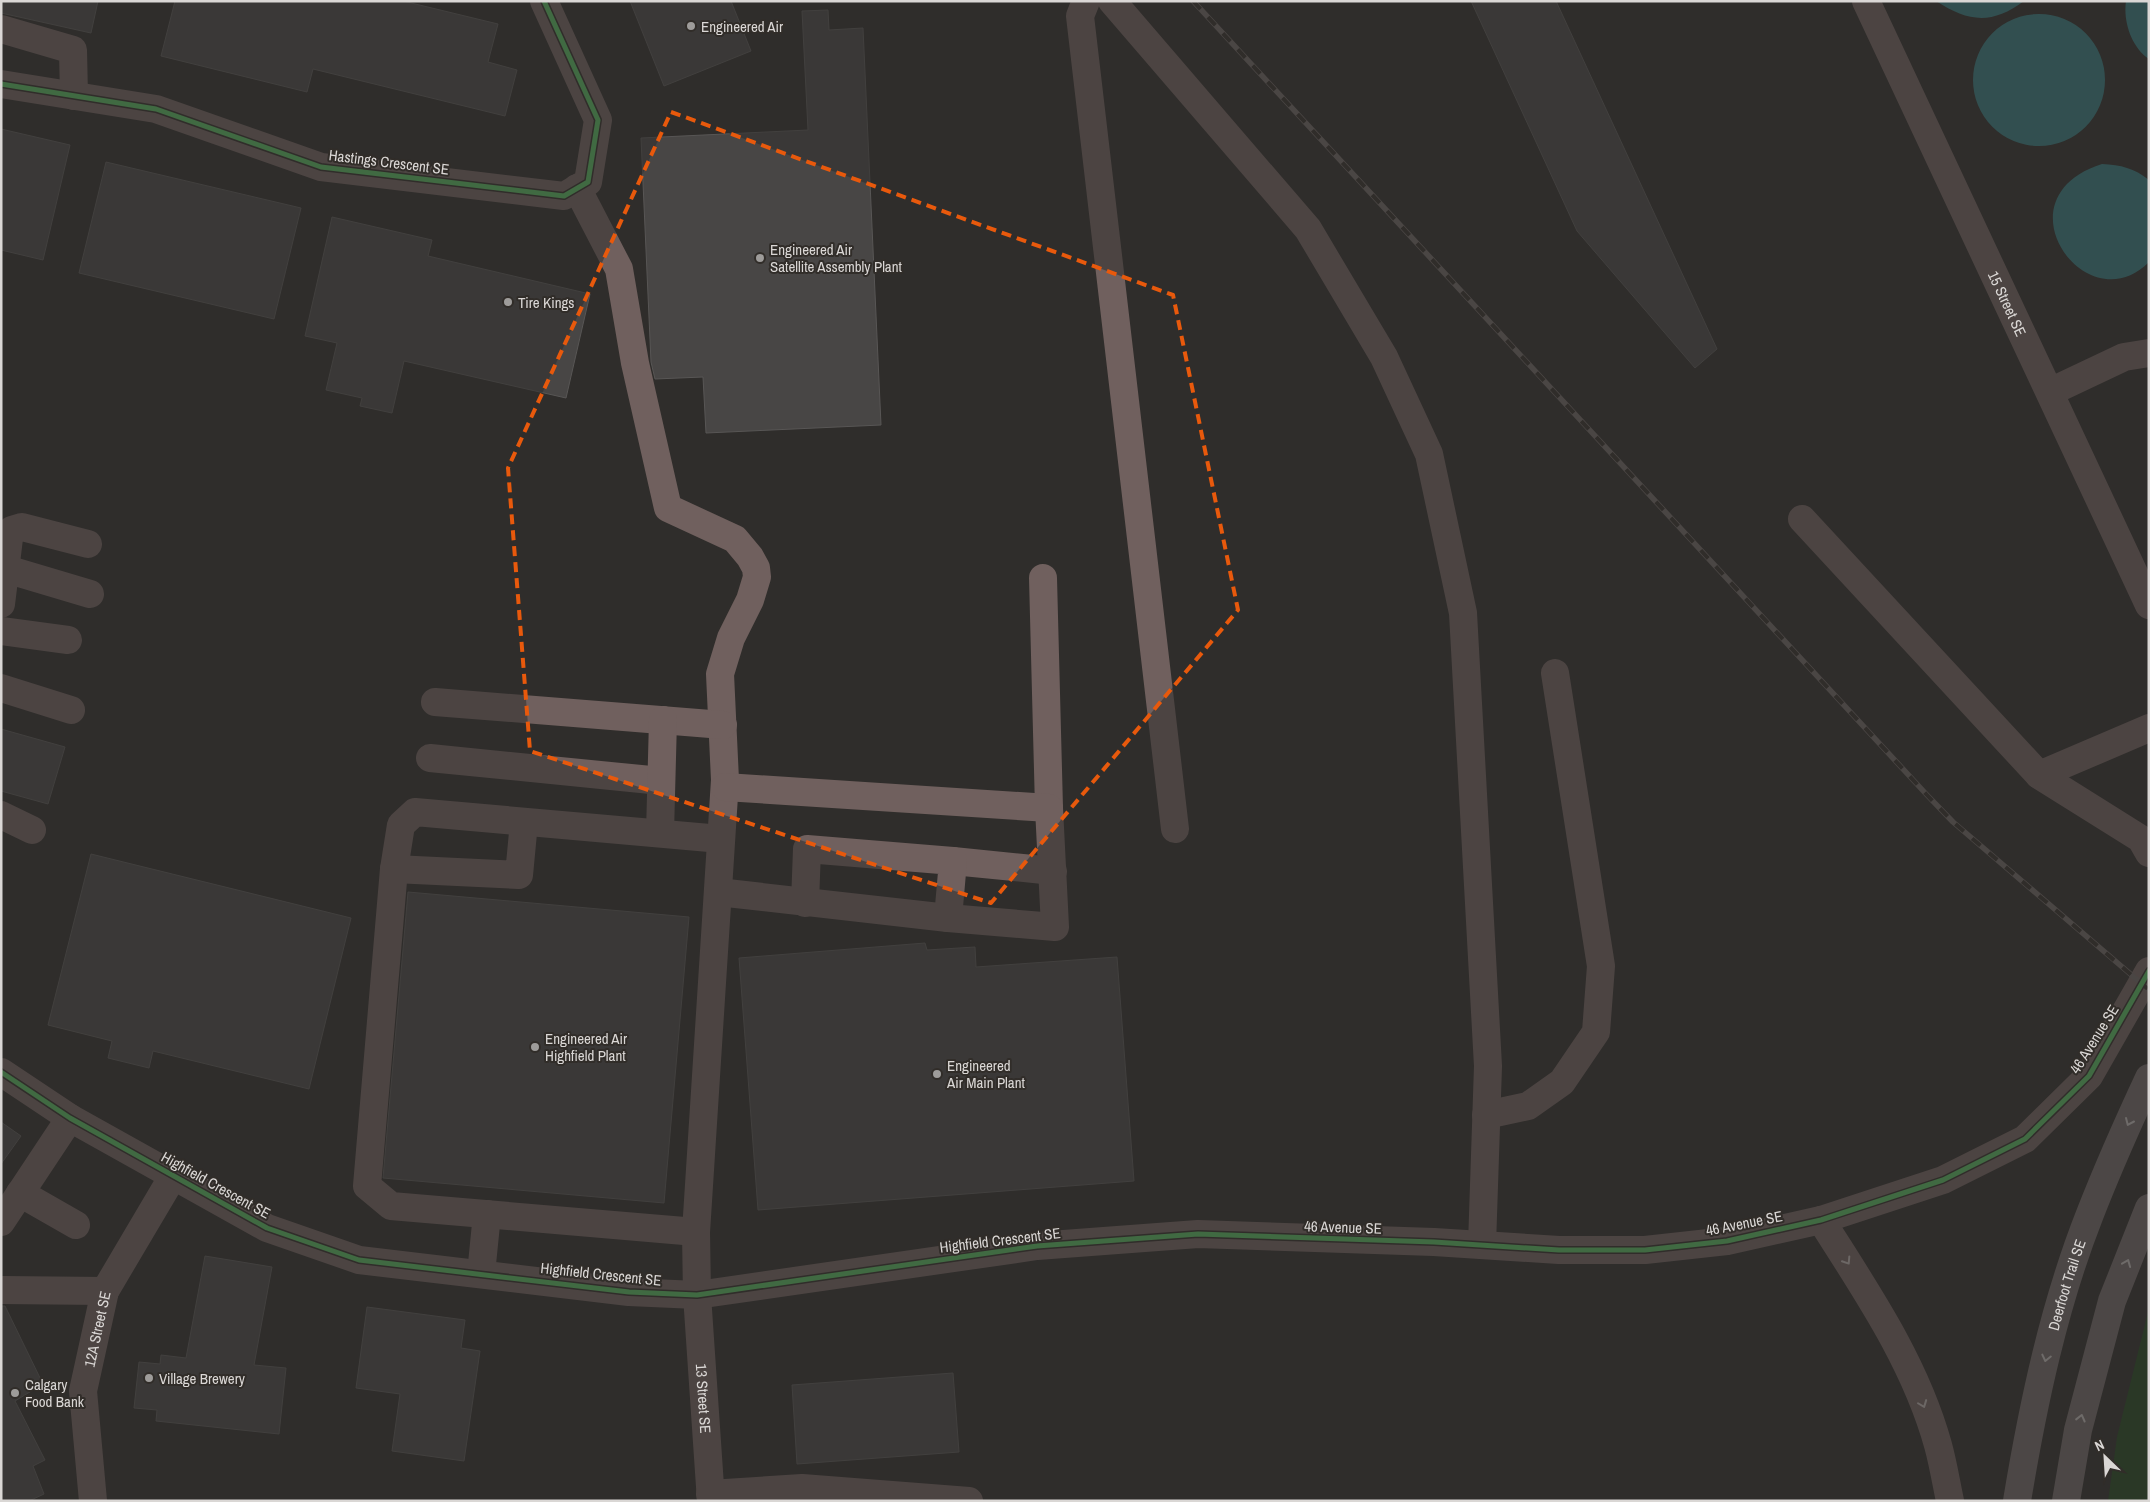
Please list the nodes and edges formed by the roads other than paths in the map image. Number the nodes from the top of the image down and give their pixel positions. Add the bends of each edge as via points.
1 (544, 1) edge
2 (1086, 1) edge
3 (1112, 1) edge
4 (1866, 1) edge
5 (1, 29) edge
6 (1, 84) edge
7 (74, 96) junction
8 (577, 188) junction
9 (2149, 353) edge
10 (2050, 392) junction
11 (1802, 519) dead end
12 (88, 544) dead end
13 (6, 569) junction
14 (1043, 578) dead end
15 (90, 594) dead end
16 (1, 604) edge
17 (2149, 605) edge
18 (1, 631) edge
19 (68, 640) dead end
20 (1556, 673) dead end
21 (1, 688) edge
22 (435, 702) dead end
23 (71, 710) dead end
24 (663, 720) junction
25 (723, 725) junction
26 (2149, 728) edge
27 (430, 758) dead end
28 (2039, 774) junction
29 (661, 782) junction
30 (724, 788) junction
31 (1049, 808) junction
32 (1, 815) edge
33 (524, 822) junction
34 (1175, 829) dead end
35 (32, 830) dead end
36 (660, 834) junction
37 (721, 839) junction
38 (2149, 853) edge
39 (953, 861) junction
40 (394, 870) junction
41 (1053, 871) junction
42 (718, 892) junction
43 (805, 903) junction
44 (948, 918) junction
45 (2148, 972) edge
46 (1, 1072) edge
47 (2149, 1078) edge
48 (1486, 1115) junction
49 (70, 1118) junction
50 (173, 1176) junction
51 (20, 1193) junction
52 (2149, 1208) edge
53 (487, 1214) junction
54 (1820, 1220) junction
55 (1, 1222) edge
56 (76, 1225) dead end
57 (696, 1232) junction
58 (1245, 1236) joint
59 (1482, 1245) junction
60 (481, 1274) junction
61 (1, 1290) edge
62 (105, 1291) junction
63 (697, 1295) junction
64 (711, 1497) edge
65 (93, 1501) edge
66 (969, 1501) edge
67 (1950, 1501) edge
68 (2017, 1501) edge
69 (2066, 1501) edge

1 - 8 street via 598,120 588,182
2 - 34 street via 1080,16
3 - 48 street via 1308,230 1384,357 1429,454 1463,613 1488,1066
4 - 10 street, 15 Street SE
5 - 7 street via 73,50
6 - 7 street, Hastings Crescent SE
7 - 8 street, Hastings Crescent SE via 156,110 320,167 564,196
8 - 25 street, 13 Street SE via 619,269 635,363 668,508 735,539 756,568 757,577 750,600 731,638 720,674
9 - 10 street via 2124,357
10 - 17 street, 15 Street SE
11 - 28 street
12 - 13 street via 22,527 12,530
13 - 15 street
13 - 16 street
14 - 31 street
18 - 19 street
20 - 48 street via 1601,966 1596,1032 1562,1082 1528,1106
21 - 23 street
22 - 24 street
24 - 25 street
24 - 29 street
25 - 30 street, 13 Street SE
26 - 28 street
27 - 29 street
28 - 38 street via 2141,839
29 - 36 street
30 - 31 street
30 - 37 street, 13 Street SE
31 - 41 street
32 - 35 street
33 - 36 street
33 - 40 street via 415,812 402,825
33 - 40 street via 519,876
36 - 37 street
37 - 42 street, 13 Street SE
39 - 41 street
39 - 43 street via 807,849
39 - 44 street
40 - 53 street via 367,1186 391,1206
41 - 44 street via 1055,927
42 - 43 street
42 - 57 street, 13 Street SE
43 - 44 street
45 - 54 street, 46 Avenue SE via 2089,1076 2025,1139 1943,1180
46 - 49 street, Highfield Crescent SE
47 -> 68 highway, Deerfoot Trail SE via 2089,1215 2066,1286 2027,1440
48 - 59 street
49 - 50 street, Highfield Crescent SE
49 - 51 street
50 - 60 street, Highfield Crescent SE via 267,1228 360,1260
50 - 62 street, 12A Street SE
51 - 55 street
51 - 56 street
69 -> 52 highway via 2078,1430 2112,1301
53 - 57 street
53 - 60 street
54 - 59 street, 46 Avenue SE via 1727,1241 1645,1250 1559,1250
54 -> 67 street via 1878,1308 1911,1373 1938,1444
57 - 63 street, 13 Street SE
58 - 59 street, 46 Avenue SE
58 - 63 street, Highfield Crescent SE via 1198,1234 1037,1246
60 - 63 street, Highfield Crescent SE via 629,1292
61 - 62 street
62 - 65 street, 12A Street SE via 83,1391
63 - 64 street, 13 Street SE
64 - 66 street via 802,1488

